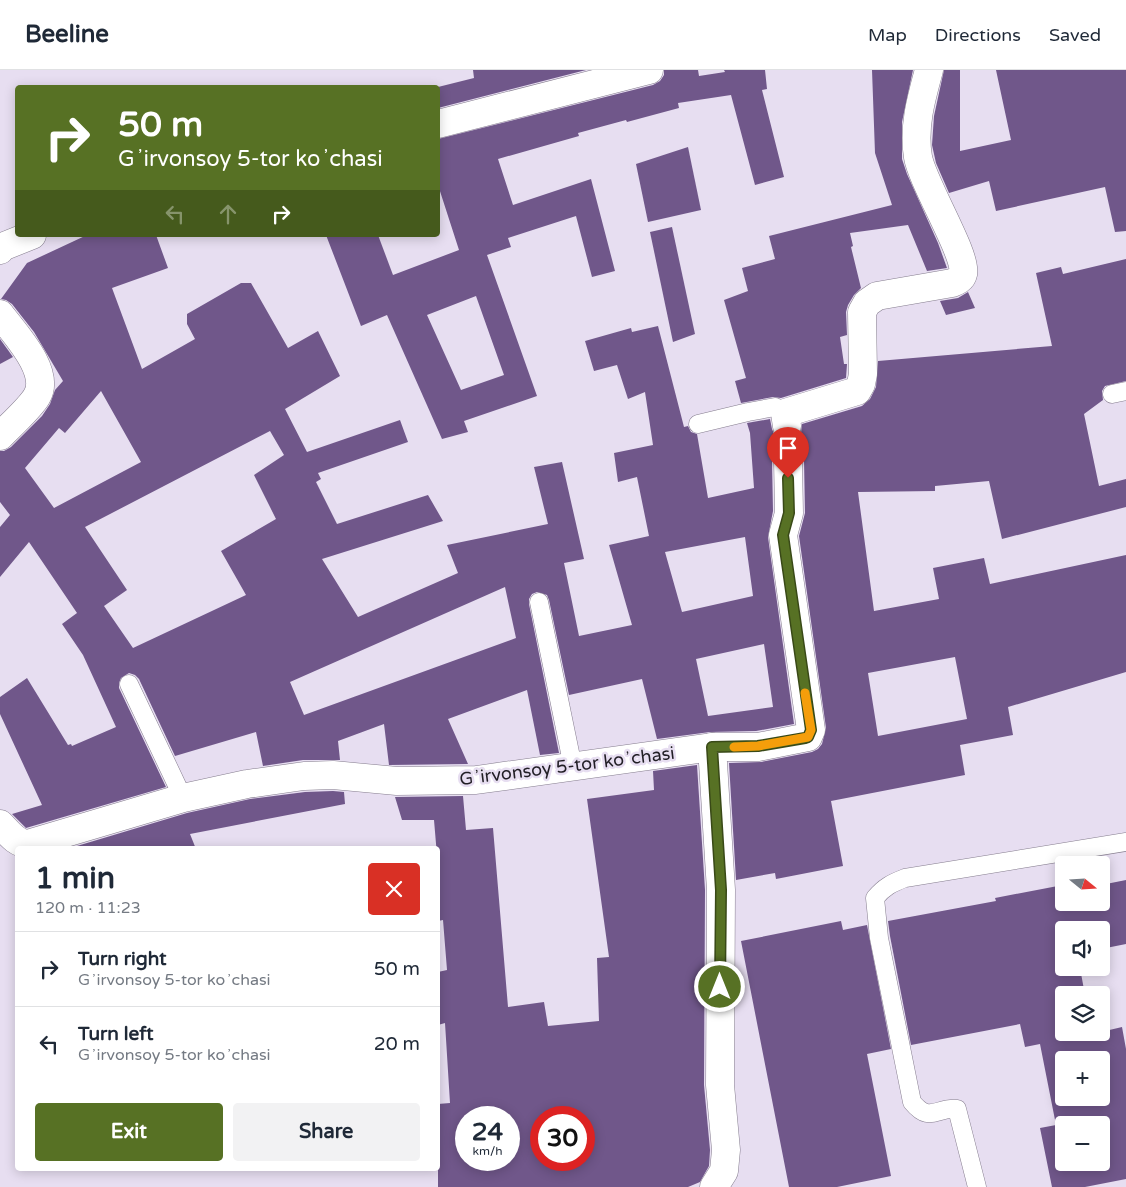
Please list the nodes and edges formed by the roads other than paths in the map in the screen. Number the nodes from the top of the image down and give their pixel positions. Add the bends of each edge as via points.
1 (649, 70) edge
2 (929, 70) edge
3 (440, 123) edge
4 (27, 237) edge
5 (0, 250) edge
6 (0, 314) edge
7 (786, 420) joint
8 (698, 424) dead end
9 (0, 436) edge
10 (788, 460) tunnel mouth
11 (539, 602) dead end
12 (129, 684) dead end
13 (712, 747) junction
14 (573, 767) junction
15 (183, 798) junction
16 (0, 824) edge
17 (1126, 842) edge
18 (714, 1187) edge
19 (977, 1187) edge

1 - 3 street
2 - 7 street via 918,111 918,158 930,193 958,250 964,273 952,283 877,296 867,303 862,312 863,374 857,391
4 - 5 street
6 - 9 street via 37,365 40,383 38,395
7 - 8 lane via 775,407
10 - 13 street, Gʼirvonsoy 5-tor koʼchasi via 789,513 783,535 810,734 805,738 758,746
11 - 14 lane
12 - 15 lane
13 - 14 street, Gʼirvonsoy 5-tor koʼchasi
13 - 18 street via 721,890 720,1085 726,1150 724,1171
14 - 15 street, Gʼirvonsoy 5-tor koʼchasi via 476,780 397,781 333,774 304,776
15 - 16 street, Gʼirvonsoy 5-tor koʼchasi via 28,844 17,841
17 - 19 lane via 905,878 891,883 875,898 879,938 912,1102 928,1114 957,1110

